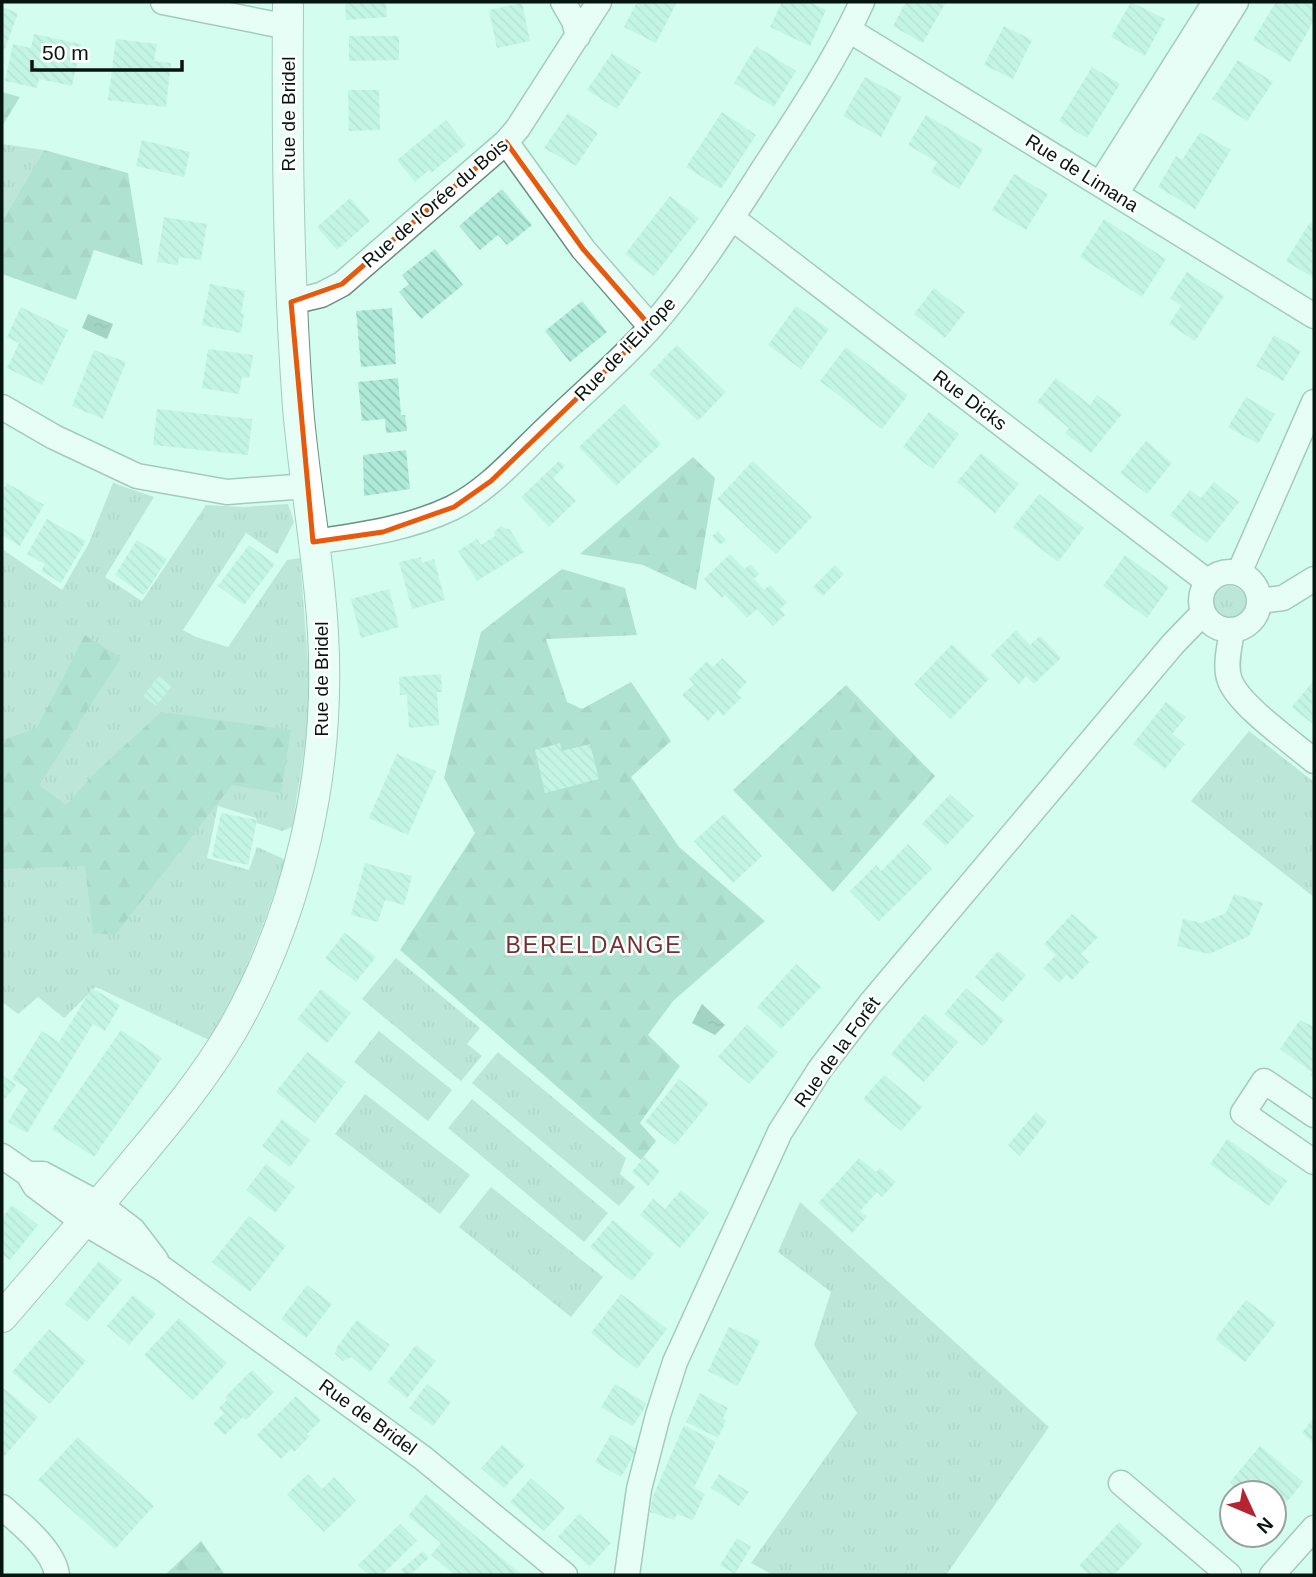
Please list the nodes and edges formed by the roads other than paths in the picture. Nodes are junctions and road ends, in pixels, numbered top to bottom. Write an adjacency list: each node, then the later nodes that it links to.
1 (163, 2): 7 (street)
2 (563, 2): 9 (street)
3 (599, 2): 9 (street, Rue de l'Orée du Bois)
4 (862, 2): 8 (street, Rue de l'Europe)
5 (1215, 2): 11 (street)
6 (1236, 2): 11 (street)
7 (288, 14): 13 (main road, Rue de Bridel)
8 (849, 30): 11 (street, Rue de Limana); 12 (street, Rue de l'Europe)
9 (578, 36): 10 (street, Rue de l'Orée du Bois)
10 (506, 142): 13 (street, Rue de l'Orée du Bois); 15 (street)
11 (1108, 189): 14 (street, Rue de Limana)
12 (732, 218): 15 (street, Rue de l'Europe); 22 (street, Rue Dicks)
13 (291, 302): 18 (main road, Rue de Bridel)
14 (1314, 316)
15 (651, 327): 19 (street, Rue de l'Europe)
16 (1314, 402): 20 (street)
17 (2, 407): 18 (street)
18 (307, 486): 19 (main road, Rue de Bridel)
19 (313, 541): 30 (main road, Rue de Bridel)
20 (1239, 573): 22 (street); 23 (street)
21 (1314, 579): 23 (street)
22 (1208, 582): 24 (street)
23 (1259, 601): 25 (street)
24 (1202, 614): 25 (street); 37 (street, Rue de la Forêt)
25 (1232, 631): 26 (street)
26 (1314, 761)
27 (1314, 1115): 29 (street)
28 (2, 1156): 30 (street)
29 (1314, 1162)
30 (91, 1213): 31 (main road); 36 (street, Rue de Bridel)
31 (2, 1317)
32 (1121, 1483): 38 (street)
33 (2, 1507): 35 (street)
34 (1314, 1528): 39 (street)
35 (57, 1575)
36 (565, 1575)
37 (627, 1575)
38 (1229, 1575)
39 (1272, 1575)

